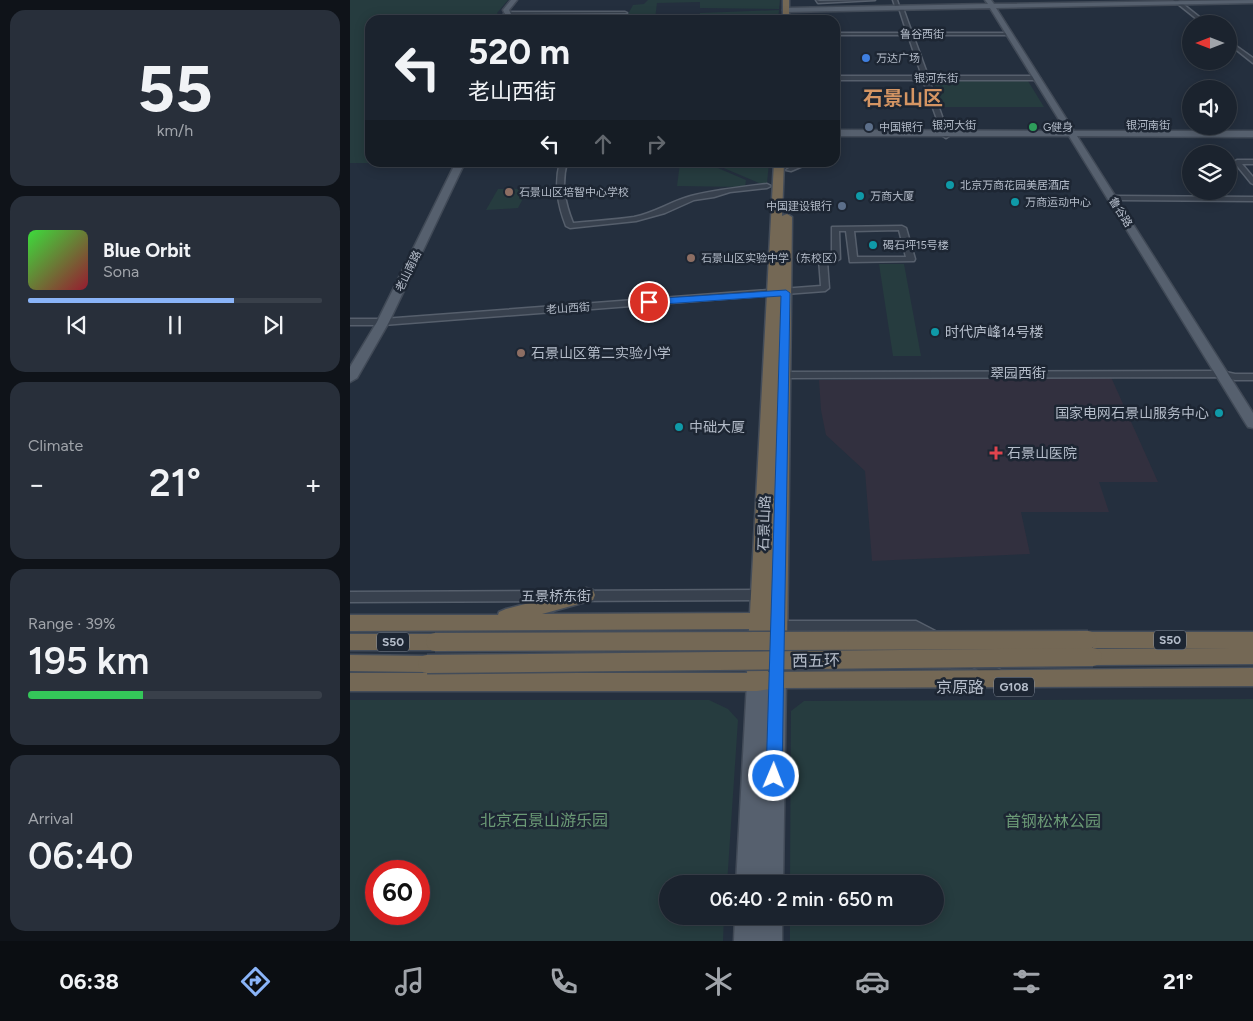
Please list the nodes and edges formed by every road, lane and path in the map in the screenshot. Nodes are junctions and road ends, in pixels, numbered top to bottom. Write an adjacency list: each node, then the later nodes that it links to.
1 (514, 0): 10 (main road)
2 (818, 0): 3 (street)
3 (873, 0)
4 (1157, 0): 7 (main road)
5 (1177, 1): 6 (main road); 7 (main road); 12 (street)
6 (1253, 1)
7 (992, 3): 8 (main road); 15 (main road, 鲁谷路); 23 (main road, 鲁谷路)
8 (900, 4): 9 (main road); 14 (street)
9 (789, 6)
10 (506, 13): 11 (street)
11 (625, 13)
12 (1195, 15)
13 (840, 34): 14 (street, 鲁谷西街)
14 (910, 34): 15 (street, 鲁谷西街); 19 (street)
15 (1009, 34): 20 (main road, 鲁谷路)
16 (1238, 49): 17 (street)
17 (1253, 61)
18 (840, 78): 19 (street, 银河东街)
19 (926, 78): 20 (street, 银河东街); 22 (street)
20 (1036, 78): 23 (main road, 鲁谷路)
21 (840, 134): 22 (main road, 银河大街)
22 (946, 135): 23 (main road, 银河大街)
23 (1076, 135): 24 (main road, 银河南街); 31 (main road, 鲁谷路); 38 (main road, 鲁谷路)
24 (1253, 135)
25 (1253, 162): 29 (street)
26 (459, 167): 36 (main road, 老山南路)
27 (562, 167): 30 (street)
28 (785, 167): 34 (highway, 石景山路)
29 (1253, 182)
30 (767, 186)
31 (1119, 198): 32 (street); 38 (main road, 鲁谷路)
32 (1253, 199)
33 (850, 229): 33 (street); 34 (street, 老山西街)
34 (779, 293): 36 (street, 老山西街); 37 (highway, 石景山路); 44 (highway, 石景山路)
35 (350, 322): 36 (street, 老山西街)
36 (383, 322): 40 (main road, 老山南路)
37 (783, 374): 38 (street, 翠园西街); 48 (highway, 石景山路)
38 (1228, 376): 39 (street, 翠园西街); 41 (main road, 鲁谷路); 42 (main road, 鲁谷路)
39 (1253, 377)
40 (350, 378)
41 (1253, 405)
42 (1253, 424)
43 (586, 595): 44 (street, 五景桥东街); 45 (street, 五景桥东街); 47 (highway)
44 (761, 595): 48 (highway, 石景山路)
45 (350, 597)
46 (350, 623): 47 (highway)
47 (482, 623): 48 (highway)
48 (769, 624): 54 (street); 56 (highway, 石景山路)
49 (1253, 640): 50 (highway, 西五环 / S50, bridge)
50 (350, 642)
51 (1253, 656): 52 (highway, 西五环 / S50, bridge)
52 (350, 664)
53 (1253, 677): 54 (highway, 京原路 / G108)
54 (1002, 678): 56 (highway, 京原路 / G108)
55 (350, 682): 56 (highway)
56 (770, 683): 57 (highway, 京原路 / G108); 58 (main road, 石景山路); 59 (main road, 石景山路)
57 (1253, 687)
58 (749, 875)
59 (771, 875)
60 (747, 925): 62 (main road)
61 (770, 925): 63 (main road)
62 (746, 941)
63 (770, 941)

